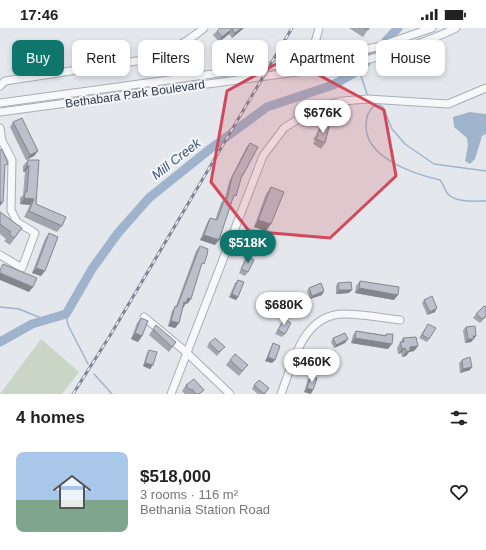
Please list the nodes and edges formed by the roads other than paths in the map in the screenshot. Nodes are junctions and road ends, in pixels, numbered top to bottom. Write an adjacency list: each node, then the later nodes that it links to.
1 (204, 28): 10 (street)
2 (319, 28): 5 (street)
3 (456, 28): 7 (street, Bethabara Park Boulevard)
4 (429, 29): 6 (street, Bethabara Park Boulevard)
5 (316, 40)
6 (368, 49)
7 (368, 60)
8 (276, 65): 12 (street, Bethabara Park Boulevard)
9 (276, 74): 13 (street, Bethabara Park Boulevard)
10 (0, 86)
11 (486, 88): 19 (street)
12 (0, 103)
13 (0, 112)
14 (0, 128): 15 (street)
15 (1, 141): 16 (street)
16 (0, 255)
17 (144, 317): 19 (street)
18 (400, 320): 22 (street)
19 (186, 352): 20 (street); 21 (street)
20 (171, 394)
21 (230, 394)
22 (281, 394)

